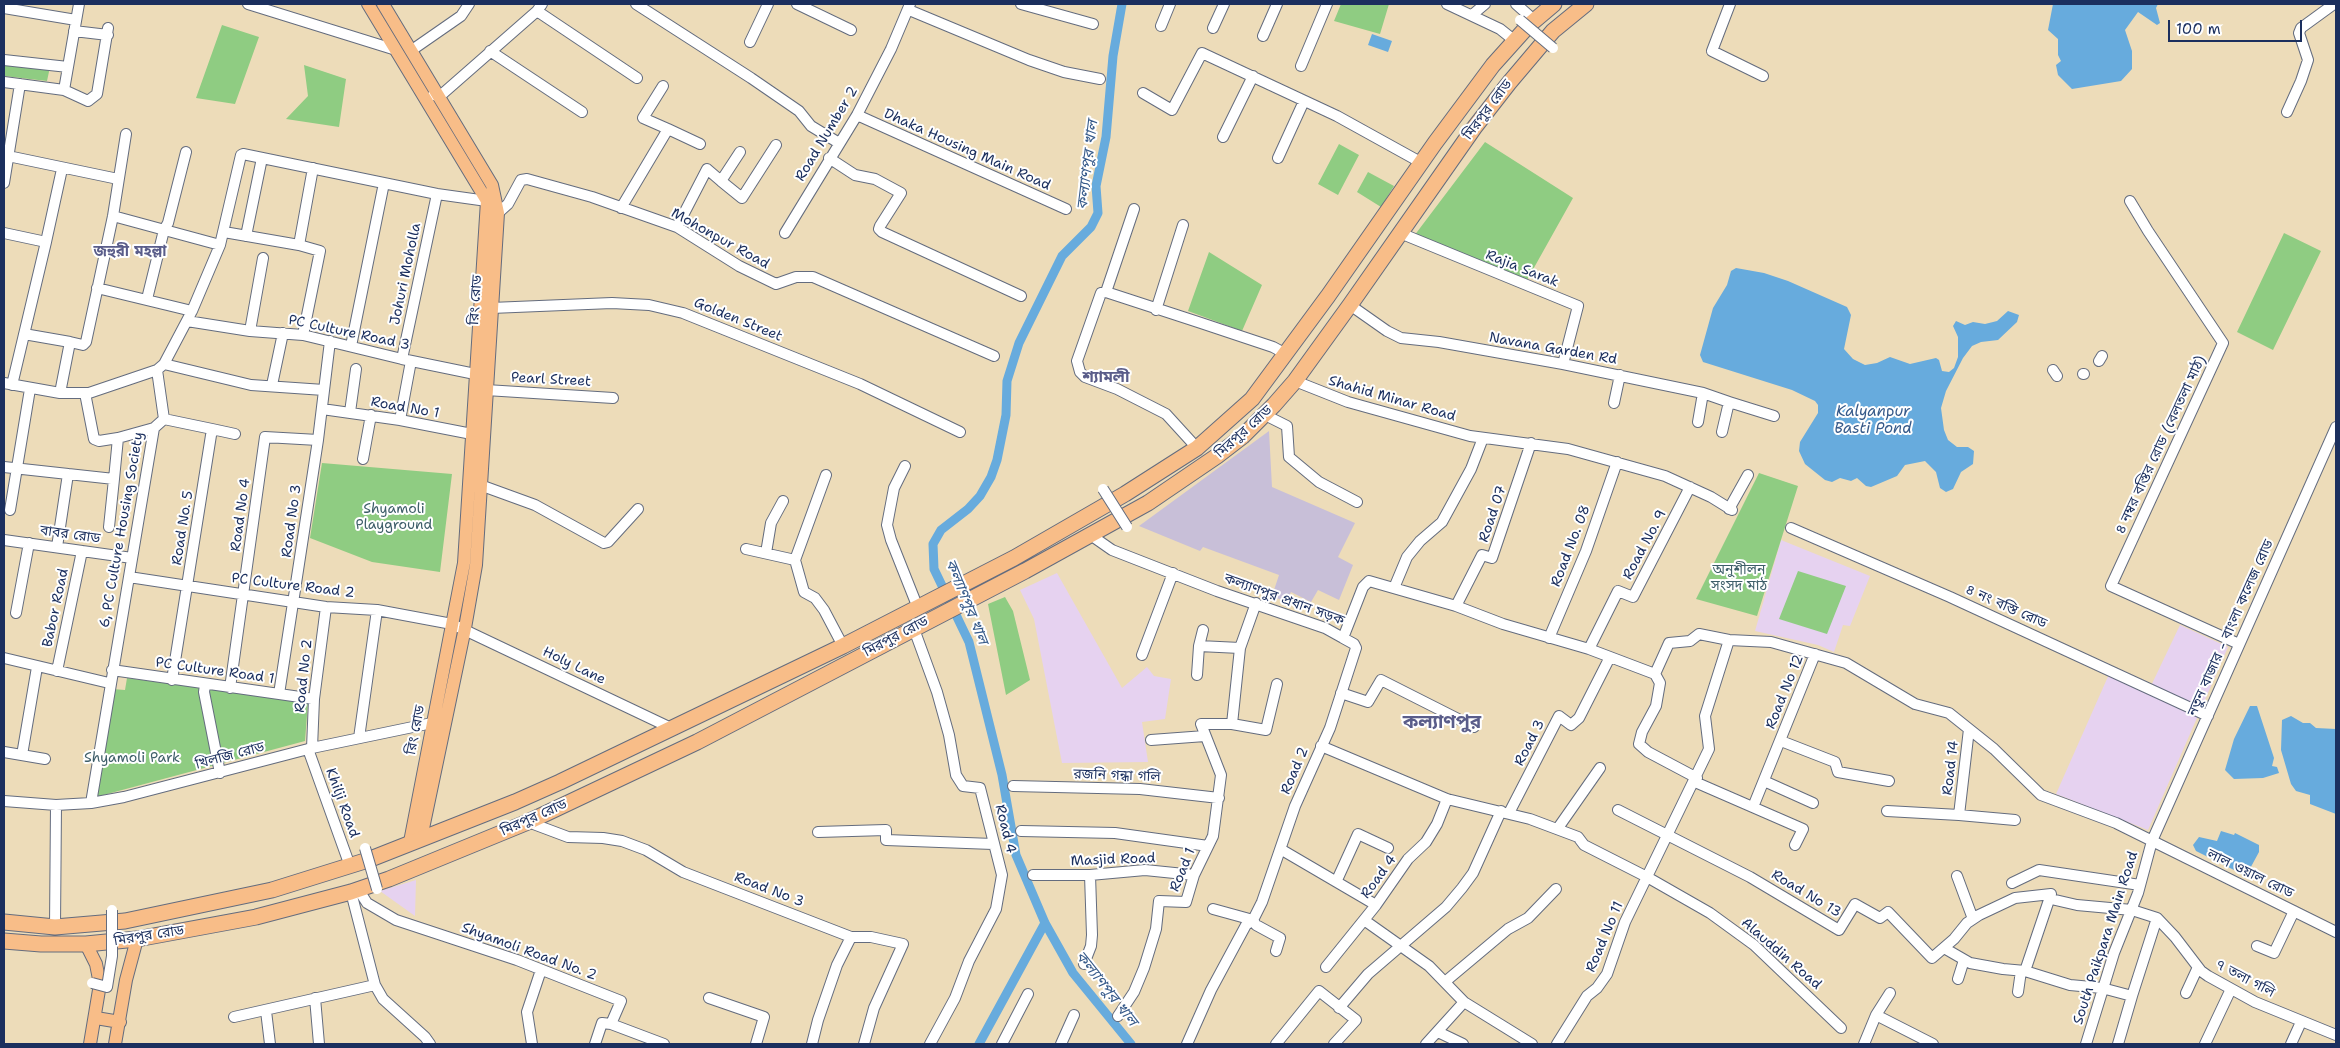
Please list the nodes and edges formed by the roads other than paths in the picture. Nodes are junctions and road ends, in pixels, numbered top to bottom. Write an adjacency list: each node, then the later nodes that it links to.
1 (79, 4): 25 (street)
2 (248, 4): 36 (street)
3 (368, 4): 36 (main road)
4 (469, 4): 37 (street)
5 (636, 4): 61 (street)
6 (768, 4): 34 (street)
7 (796, 4): 30 (street)
8 (1021, 4): 27 (street)
9 (1170, 4): 28 (street)
10 (1224, 4): 29 (street)
11 (1277, 4): 32 (street)
12 (1327, 4): 41 (street)
13 (1447, 4): 24 (street)
14 (1485, 4): 24 (street)
15 (1516, 4): 26 (street)
16 (1554, 4): 26 (highway, মিরপুর রোড)
17 (1586, 4): 39 (highway, মিরপুর রোড)
18 (1730, 4): 44 (street)
19 (2334, 4): 56 (street)
20 (388, 6): 37 (main road, রিং রোড)
21 (540, 7): 38 (street); 45 (street)
22 (910, 7): 46 (street); 57 (street, Road Number 2)
23 (4, 8): 25 (street)
24 (1472, 15): 33 (street)
25 (76, 20): 31 (street)
26 (1527, 20): 33 (highway, মিরপুর রোড); 35 (street, bridge)
27 (1093, 24)
28 (1161, 26)
29 (1213, 28)
30 (851, 30)
31 (74, 31): 42 (street); 50 (street)
32 (1263, 36)
33 (1515, 41): 39 (highway); 70 (highway, মিরপুর রোড)
34 (750, 42)
35 (1553, 48)
36 (396, 50): 51 (main road)
37 (412, 50): 53 (main road, রিং রোড)
38 (490, 51): 53 (street); 55 (street)
39 (1530, 56): 91 (highway, মিরপুর রোড)
40 (4, 60): 42 (street)
41 (1301, 66)
42 (68, 67): 50 (street)
43 (1252, 76): 52 (street); 54 (street); 60 (street)
44 (1763, 76)
45 (636, 78)
46 (1100, 79)
47 (4, 82): 48 (street)
48 (20, 84): 50 (street); 66 (street)
49 (663, 86): 58 (street)
50 (64, 90)
51 (422, 93): 53 (street); 78 (main road)
52 (1142, 93)
53 (440, 96): 83 (main road, রিং রোড)
54 (1304, 101): 69 (street); 70 (street)
55 (582, 112)
56 (2287, 112)
57 (857, 115): 61 (street, Road Number 2); 81 (street, Dhaka Housing Main Road)
58 (668, 129): 62 (street); 80 (street)
59 (126, 134): 73 (street)
60 (1223, 137)
61 (839, 143): 68 (street, Road Number 2)
62 (700, 144)
63 (776, 145): 74 (street)
64 (186, 152): 87 (street)
65 (740, 152): 74 (street)
66 (8, 156): 72 (street); 75 (street)
67 (262, 158): 71 (street); 88 (street); 92 (street)
68 (829, 158): 90 (street, Road Number 2); 99 (street)
69 (1278, 158)
70 (1422, 163): 113 (highway, মিরপুর রোড)
71 (314, 168): 76 (street); 95 (street)
72 (62, 169): 73 (street); 93 (street)
73 (118, 179): 84 (street)
74 (721, 181): 86 (street)
75 (4, 183)
76 (384, 183): 77 (street); 112 (street)
77 (437, 194): 78 (street); 115 (street, Johuri Moholla)
78 (487, 201): 119 (main road, রিং রোড)
79 (2130, 201): 200 (street, ৪ নম্বর বস্তির রোড (বেলতলা মাঠ))
80 (621, 208): 83 (street, Mohonpur Road); 86 (street, Mohonpur Road)
81 (1066, 209)
82 (1134, 209): 98 (street)
83 (498, 213): 102 (main road, রিং রোড)
84 (113, 216): 87 (street); 97 (street)
85 (1183, 225): 103 (street)
86 (677, 227): 114 (street, Mohonpur Road)
87 (164, 230): 94 (street); 100 (street)
88 (224, 232): 92 (street); 94 (street)
89 (4, 233): 93 (street)
90 (785, 233)
91 (1400, 233): 101 (highway, মিরপুর রোড); 116 (street, Rajia Sarak)
92 (246, 236): 95 (street)
93 (46, 242): 108 (street)
94 (220, 245): 104 (street)
95 (299, 245): 109 (street)
96 (263, 258): 106 (street)
97 (97, 288): 100 (street); 111 (street)
98 (1106, 292): 103 (street); 152 (street)
99 (1021, 296)
100 (147, 299): 104 (street)
101 (1350, 306): 116 (street, Navana Garden Rd); 121 (highway, মিরপুর রোড)
102 (491, 308): 126 (main road, রিং রোড); 144 (street, Golden Street)
103 (1156, 310): 113 (street)
104 (192, 311): 105 (street)
105 (187, 321): 106 (street, PC Culture Road 3); 117 (street)
106 (250, 331): 107 (street, PC Culture Road 3)
107 (283, 333): 109 (street, PC Culture Road 3); 123 (street)
108 (24, 334): 111 (street); 122 (street)
109 (303, 335): 110 (street, PC Culture Road 3)
110 (330, 341): 112 (street, PC Culture Road 3); 125 (street, Road No 3)
111 (70, 342): 127 (street)
112 (351, 346): 115 (street, PC Culture Road 3)
113 (1286, 354): 152 (highway, মিরপুর রোড)
114 (994, 356)
115 (407, 360): 119 (street, PC Culture Road 3); 139 (street)
116 (1563, 364): 120 (street, Navana Garden Rd)
117 (160, 367): 123 (street); 128 (street); 138 (street)
118 (356, 369): 134 (street)
119 (475, 374): 147 (main road, রিং রোড)
120 (1620, 375): 129 (street, Navana Garden Rd); 132 (street)
121 (1295, 381): 136 (highway, মিরপুর রোড); 149 (street, Shahid Minar Road)
122 (8, 384): 124 (street)
123 (272, 385): 125 (street)
124 (30, 389): 127 (street); 157 (street)
125 (324, 390): 133 (street, Road No 3)
126 (486, 390): 130 (street, Pearl Street); 147 (main road, রিং রোড)
127 (60, 393): 128 (street)
128 (85, 393): 148 (street)
129 (1703, 393): 131 (street, Navana Garden Rd); 140 (street)
130 (613, 398)
131 (1729, 402): 137 (street, Navana Garden Rd); 145 (street)
132 (1614, 403)
133 (322, 409): 134 (street, Road No 1); 150 (street, Road No 3)
134 (350, 412): 135 (street, Road No 1)
135 (371, 415): 139 (street, Road No 1); 153 (street)
136 (1265, 415): 166 (street); 172 (highway, মিরপুর রোড)
137 (1774, 416)
138 (164, 420): 142 (street, 6, PC Culture Housing Society); 143 (street)
139 (400, 420): 147 (street, Road No 1)
140 (1698, 422)
141 (2336, 426): 200 (street, নতুন বাজার - বাংলা কলেজ রোড)
142 (154, 428): 148 (street); 179 (street, 6, PC Culture Housing Society)
143 (212, 429): 146 (street); 183 (street, Road No. 5)
144 (960, 432)
145 (1722, 432)
146 (235, 434)
147 (477, 435): 162 (main road, রিং রোড); 193 (main road, রিং রোড)
148 (118, 438): 161 (street, বাবর রোড)
149 (1483, 438): 151 (street, Shahid Minar Road); 184 (street)
150 (318, 440): 185 (street, Road No 4); 186 (street, Road No 3)
151 (1531, 443): 154 (street, Shahid Minar Road); 189 (street, Road 07)
152 (1197, 448): 188 (highway, মিরপুর রোড)
153 (363, 459)
154 (1617, 462): 163 (street, Shahid Minar Road); 198 (street, Road No. 08)
155 (905, 466): 188 (street)
156 (4, 467): 157 (street)
157 (18, 469): 158 (street); 168 (street)
158 (68, 474): 161 (street); 175 (street, Babor Road)
159 (826, 475): 180 (street)
160 (1748, 475): 163 (street, Shahid Minar Road)
161 (114, 479): 169 (street, বাবর রোড)
162 (480, 485): 167 (street); 194 (main road, রিং রোড)
163 (1690, 487): 204 (street, Road No. 9)
164 (1103, 489): 170 (street, bridge)
165 (783, 500): 178 (street)
166 (1357, 502)
167 (638, 509)
168 (10, 510)
169 (109, 527)
170 (1127, 527)
171 (1791, 528): 223 (street, ৪ নং বস্তি রোড)
172 (1092, 536): 181 (street, কল্যাণপুর প্রধান সড়ক); 195 (highway, মিরপুর রোড)
173 (4, 540): 174 (street, বাবর রোড)
174 (29, 543): 175 (street, বাবর রোড); 192 (street)
175 (56, 547): 177 (street, বাবর রোড)
176 (746, 549): 178 (street)
177 (82, 551): 179 (street, বাবর রোড); 211 (street, Babor Road)
178 (766, 553): 180 (street)
179 (132, 558): 182 (street, 6, PC Culture Housing Society)
180 (795, 560): 201 (street)
181 (1173, 573): 187 (street, কল্যাণপুর প্রধান সড়ক); 206 (street)
182 (129, 576): 183 (street, PC Culture Road 2); 210 (street, 6, PC Culture Housing Society)
183 (188, 586): 185 (street, PC Culture Road 2); 214 (street, Road No. 5)
184 (1394, 588): 189 (street, কল্যাণপুর প্রধান সড়ক); 197 (street, কল্যাণপুর প্রধান সড়ক)
185 (243, 594): 186 (street, PC Culture Road 2); 218 (street, Road No 4)
186 (294, 602): 190 (street, PC Culture Road 2); 220 (street, Road No 3)
187 (1256, 603): 197 (street, কল্যাণপুর প্রধান সড়ক); 203 (street)
188 (922, 605): 201 (highway, মিরপুর রোড)
189 (1456, 606): 198 (street, কল্যাণপুর প্রধান সড়ক)
190 (326, 607): 191 (street, PC Culture Road 2); 221 (street, Road No 2)
191 (378, 610): 193 (street, PC Culture Road 2); 232 (street)
192 (16, 613)
193 (452, 624): 194 (street); 225 (main road, রিং রোড)
194 (465, 628): 228 (street, Holy Lane); 264 (main road, রিং রোড)
195 (914, 629): 229 (highway, মিরপুর রোড); 266 (street, Road 4)
196 (1204, 630): 202 (street)
197 (1343, 638): 219 (street, Road 2)
198 (1550, 638): 204 (street, কল্যাণপুর প্রধান সড়ক)
199 (1729, 640): 205 (street); 212 (street); 243 (street, Road No 11)
200 (2239, 644): 223 (street, নতুন বাজার - বাংলা কলেজ রোড)
201 (843, 646): 222 (highway, মিরপুর রোড)
202 (1199, 646): 203 (street); 213 (street)
203 (1240, 648): 226 (street)
204 (1589, 648): 207 (street, কল্যাণপুর প্রধান সড়ক)
205 (1815, 654): 230 (street); 234 (street, Road No 12)
206 (1142, 655)
207 (1610, 657): 212 (street, কল্যাণপুর প্রধান সড়ক); 256 (street, Road 3)
208 (4, 658): 209 (street)
209 (37, 667): 211 (street); 239 (street)
210 (112, 670): 214 (street, PC Culture Road 1); 215 (street)
211 (57, 671): 215 (street)
212 (1655, 674): 243 (street)
213 (1197, 675)
214 (172, 680): 217 (street, PC Culture Road 1)
215 (110, 684): 250 (street)
216 (1277, 684): 226 (street)
217 (205, 685): 218 (street, PC Culture Road 1); 242 (street)
218 (230, 688): 220 (street, PC Culture Road 1)
219 (1342, 693): 227 (street); 236 (street, Road 2)
220 (280, 694): 221 (street, PC Culture Road 1)
221 (314, 699): 237 (street, Road No 2)
222 (711, 709): 224 (highway, মিরপুর রোড); 229 (highway)
223 (2208, 716): 265 (street, নতুন বাজার - বাংলা কলেজ রোড)
224 (686, 722): 228 (highway, মিরপুর রোড); 235 (highway)
225 (432, 723): 232 (street, খিলজি রোড); 264 (main road, রিং রোড)
226 (1232, 724): 231 (street)
227 (1474, 727)
228 (671, 728): 264 (highway, মিরপুর রোড)
229 (722, 728): 235 (highway, মিরপুর রোড)
230 (1969, 729): 257 (street, Road 14); 265 (street)
231 (1205, 735): 233 (street); 247 (street, Road 1)
232 (359, 738): 237 (street, খিলজি রোড)
233 (1151, 740)
234 (1781, 741): 244 (street, Road No 12); 245 (street, Road No 12)
235 (697, 742): 259 (highway, মিরপুর রোড)
236 (1321, 746): 248 (street); 270 (street, Road 2)
237 (310, 748): 242 (street, খিলজি রোড); 272 (street, Khilji Road)
238 (4, 752): 239 (street)
239 (22, 755): 240 (street)
240 (45, 759)
241 (1600, 768): 260 (street)
242 (220, 773): 250 (street, খিলজি রোড)
243 (1696, 780): 253 (street); 263 (street, Road No 11)
244 (1764, 781): 251 (street); 253 (street, Road No 12)
245 (1889, 782)
246 (1012, 786): 247 (street, রজনি গন্ধা গলি)
247 (1219, 798): 268 (street, Road 1)
248 (1447, 799): 256 (street); 285 (street, Road 4)
249 (4, 801): 252 (street, খিলজি রোড)
250 (91, 803): 252 (street, খিলজি রোড)
251 (1813, 803)
252 (56, 805): 295 (street)
253 (1753, 807): 267 (street)
254 (1618, 810): 263 (street)
255 (1888, 811): 257 (street)
256 (1505, 812): 260 (street); 301 (street, Road 3)
257 (1959, 815): 258 (street, Road 14)
258 (2015, 820)
259 (528, 822): 283 (highway, মিরপুর রোড); 297 (street, Road No 3)
260 (1558, 828): 277 (street)
261 (1021, 831): 268 (street)
262 (818, 832): 266 (street)
263 (1668, 834): 277 (street, Road No 11); 305 (street, Road No 13)
264 (416, 840): 271 (highway, মিরপুর রোড)
265 (2152, 841): 280 (street, South Paikpara Main Road); 289 (street, লাল ওয়াল রোড)
266 (993, 844): 351 (street, Road 4)
267 (1795, 844)
268 (1208, 846): 275 (street, Road 1)
269 (1388, 848): 278 (street)
270 (1282, 850): 278 (street); 292 (street, Road 2)
271 (367, 854): 272 (highway, মিরপুর রোড); 282 (street, bridge)
272 (350, 866): 295 (highway, মিরপুর রোড)
273 (1033, 875): 274 (street, Masjid Road)
274 (1090, 875): 275 (street, Masjid Road); 307 (street)
275 (1194, 875): 330 (street, Road 1)
276 (1957, 876): 291 (street)
277 (1647, 877): 336 (street, Alauddin Road); 360 (street, Road No 11)
278 (1337, 880): 285 (street)
279 (2012, 883): 280 (street)
280 (2140, 885): 288 (street, South Paikpara Main Road)
281 (1556, 889): 313 (street)
282 (377, 890)
283 (355, 891): 298 (highway, মিরপুর রোড); 310 (street, Shyamoli Road No. 2); 315 (street)
284 (2051, 897): 288 (street, ৭ তলা গলি); 291 (street, ৭ তলা গলি); 311 (street)
285 (1376, 905): 293 (street, Road 4)
286 (1213, 909): 292 (street)
287 (112, 910): 314 (street, bridge)
288 (2132, 910): 290 (street, ৭ তলা গলি); 316 (street, South Paikpara Main Road)
289 (2294, 911): 296 (street, লাল ওয়াল রোড); 302 (street)
290 (2157, 918): 308 (street, ৭ তলা গলি); 322 (street)
291 (1972, 919): 303 (street, ৭ তলা গলি)
292 (1253, 920): 304 (street); 354 (street, Road 2)
293 (1364, 920): 301 (street); 309 (street, Road 4)
294 (4, 922): 295 (highway, মিরপুর রোড)
295 (55, 928)
296 (2336, 932)
297 (851, 937): 349 (street); 350 (street, Road No 3)
298 (137, 940): 300 (highway, মিরপুর রোড); 333 (main road)
299 (4, 941): 300 (highway, মিরপুর রোড)
300 (86, 944): 332 (main road)
301 (1402, 946): 313 (street); 326 (street, Road 3)
302 (2257, 946)
303 (1944, 948): 305 (street, ৭ তলা গলি); 306 (street)
304 (1276, 951)
305 (1932, 958)
306 (1964, 960): 311 (street); 312 (street)
307 (1084, 964)
308 (2198, 967): 317 (street, ৭ তলা গলি); 320 (street)
309 (1326, 968)
310 (541, 970): 335 (street, Shyamoli Road No. 2); 345 (street)
311 (2023, 971): 316 (street); 318 (street)
312 (1958, 978)
313 (1446, 981): 325 (street)
314 (92, 983)
315 (375, 985): 323 (street); 344 (street)
316 (2102, 988): 322 (street); 362 (street, South Paikpara Main Road)
317 (2232, 989): 334 (street, ৭ তলা গলি); 364 (street)
318 (2018, 992)
319 (1890, 993): 329 (street)
320 (2186, 993)
321 (1028, 994): 352 (street)
322 (2132, 996): 363 (street)
323 (315, 998): 327 (street); 343 (street)
324 (709, 998): 348 (street)
325 (1464, 1002): 337 (street); 359 (street)
326 (1339, 1008): 355 (street); 356 (street)
327 (266, 1011): 331 (street); 342 (street)
328 (1074, 1015): 353 (street)
329 (1876, 1015): 339 (street); 361 (street)
330 (1118, 1016)
331 (234, 1017)
332 (96, 1018): 333 (main road); 340 (main road)
333 (120, 1022): 341 (main road)
334 (2302, 1022): 338 (street, ৭ তলা গলি); 365 (street)
335 (611, 1024): 346 (street); 347 (street)
336 (1841, 1028)
337 (1438, 1032): 357 (street); 358 (street)
338 (2336, 1035)
339 (1927, 1043)
340 (90, 1044)
341 (115, 1044)
342 (270, 1044)
343 (319, 1044)
344 (430, 1044)
345 (532, 1044)
346 (595, 1044)
347 (664, 1044)
348 (756, 1044)
349 (812, 1044)
350 (864, 1044)
351 (930, 1044)
352 (1002, 1044)
353 (1062, 1044)
354 (1187, 1044)
355 (1276, 1044)
356 (1334, 1044)
357 (1426, 1044)
358 (1462, 1044)
359 (1532, 1044)
360 (1557, 1044)
361 (1864, 1044)
362 (2086, 1044)
363 (2118, 1044)
364 (2205, 1044)
365 (2291, 1044)

